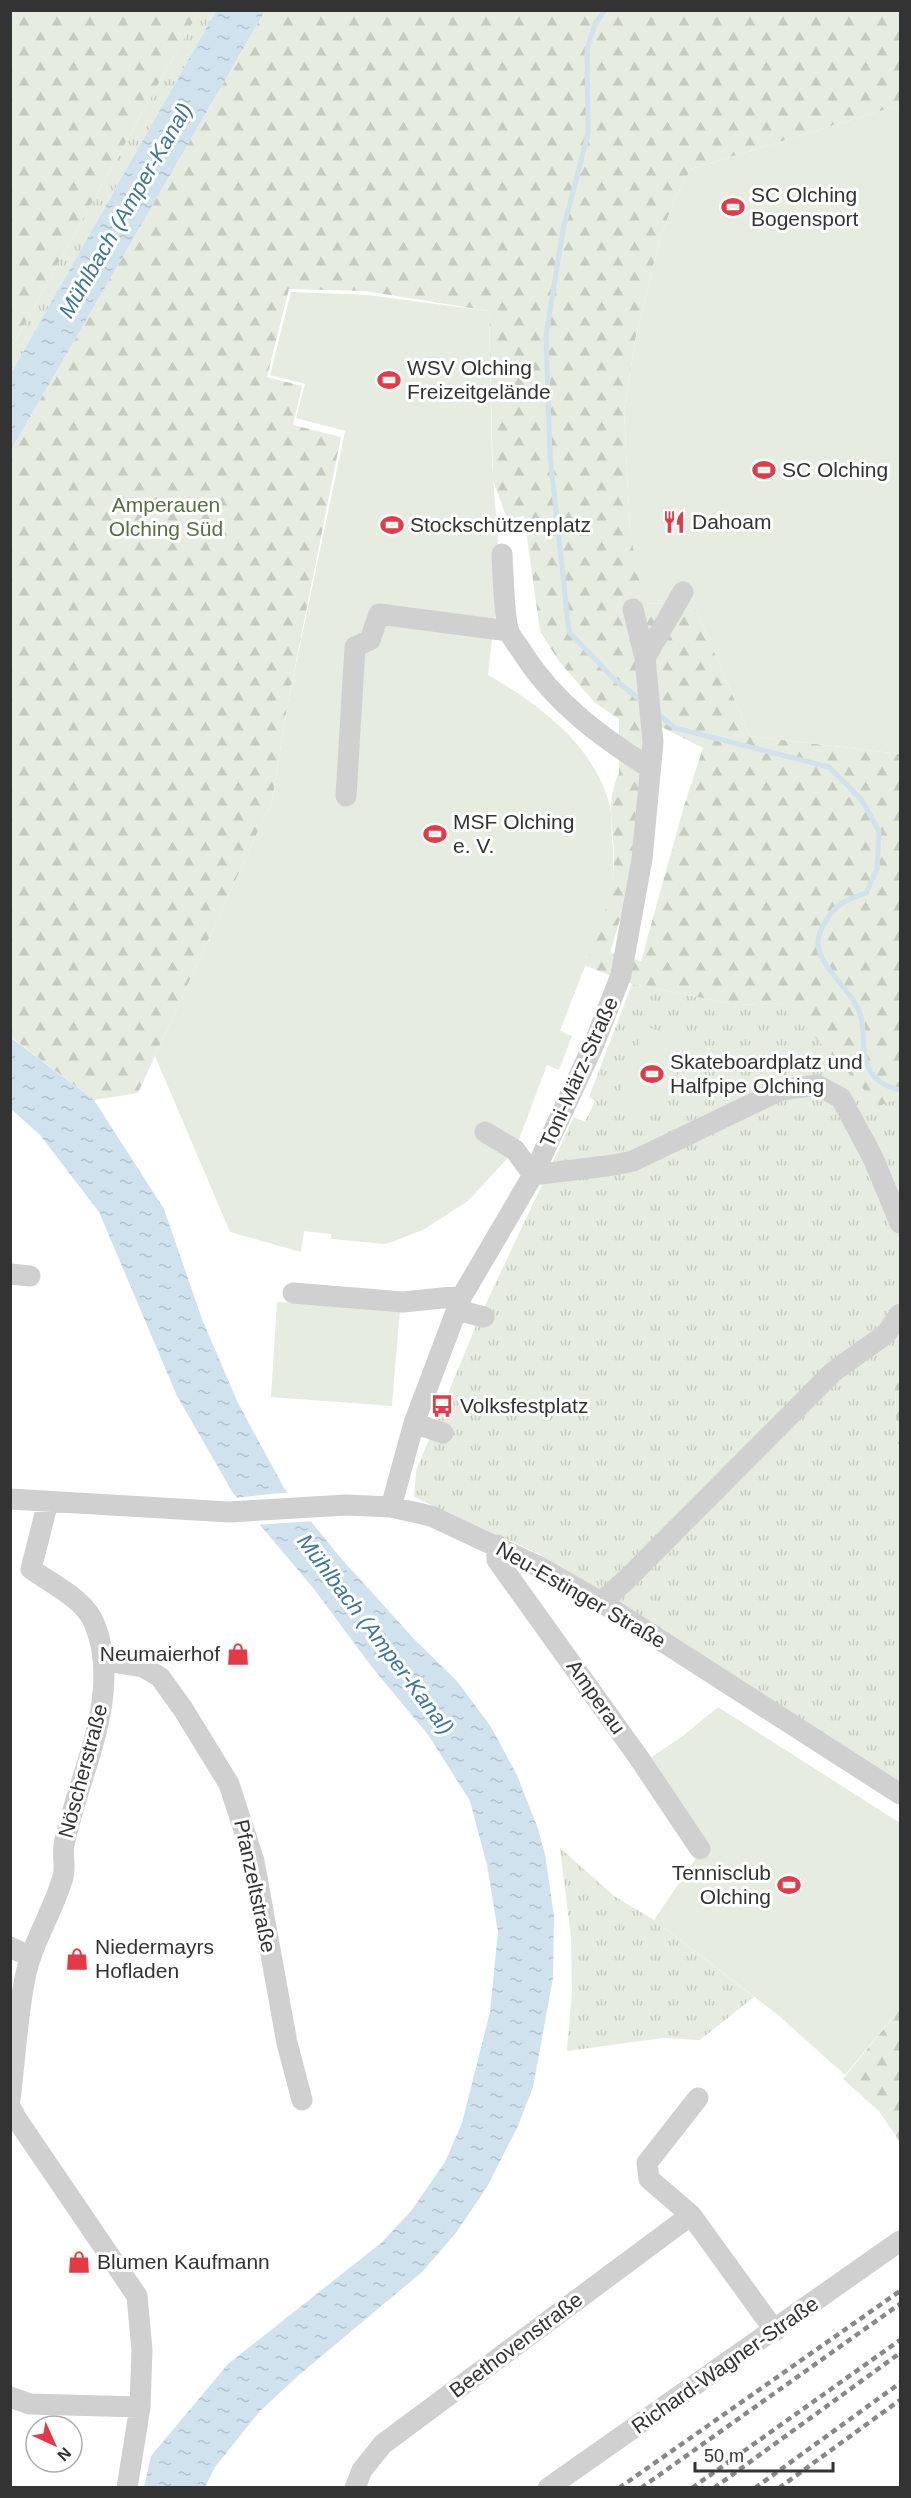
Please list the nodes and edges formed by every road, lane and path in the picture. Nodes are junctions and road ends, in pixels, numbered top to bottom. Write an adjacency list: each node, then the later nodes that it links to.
1 (502, 554): 4 (street)
2 (683, 592): 5 (street)
3 (633, 609): 5 (street, Toni-März-Straße)
4 (509, 631): 6 (street); 7 (street)
5 (645, 658): 6 (street, Toni-März-Straße)
6 (650, 768): 9 (street, Toni-März-Straße)
7 (346, 796)
8 (485, 1132): 9 (street)
9 (533, 1175): 10 (street); 12 (street, Toni-März-Straße)
10 (900, 1223)
11 (293, 1293): 12 (street)
12 (460, 1303): 14 (street); 15 (street, Toni-März-Straße)
13 (900, 1314): 21 (street)
14 (484, 1317)
15 (414, 1423): 16 (street); 19 (street, Toni-März-Straße)
16 (443, 1433)
17 (10, 1499): 18 (street, Neu-Estinger Straße)
18 (48, 1502): 19 (street, Neu-Estinger Straße); 22 (street, Nöscherstraße)
19 (390, 1507): 20 (street, Neu-Estinger Straße)
20 (497, 1545): 21 (street, Neu-Estinger Straße); 24 (street, Amperau)
21 (601, 1602): 23 (street, Neu-Estinger Straße)
22 (105, 1661): 26 (street, Nöscherstraße); 29 (street, Pfanzeltstraße)
23 (900, 1794)
24 (700, 1850)
25 (10, 1947): 26 (street)
26 (30, 1957): 28 (street, Nöscherstraße)
27 (698, 2098): 31 (street)
28 (10, 2100)
29 (302, 2100)
30 (10, 2106): 35 (street)
31 (691, 2215): 33 (street); 37 (street, Beethovenstraße)
32 (900, 2241): 33 (street, Richard-Wagner-Straße)
33 (775, 2331): 38 (street, Richard-Wagner-Straße)
34 (10, 2397): 35 (street)
35 (140, 2407): 36 (street)
36 (127, 2487)
37 (355, 2487)
38 (548, 2487)

